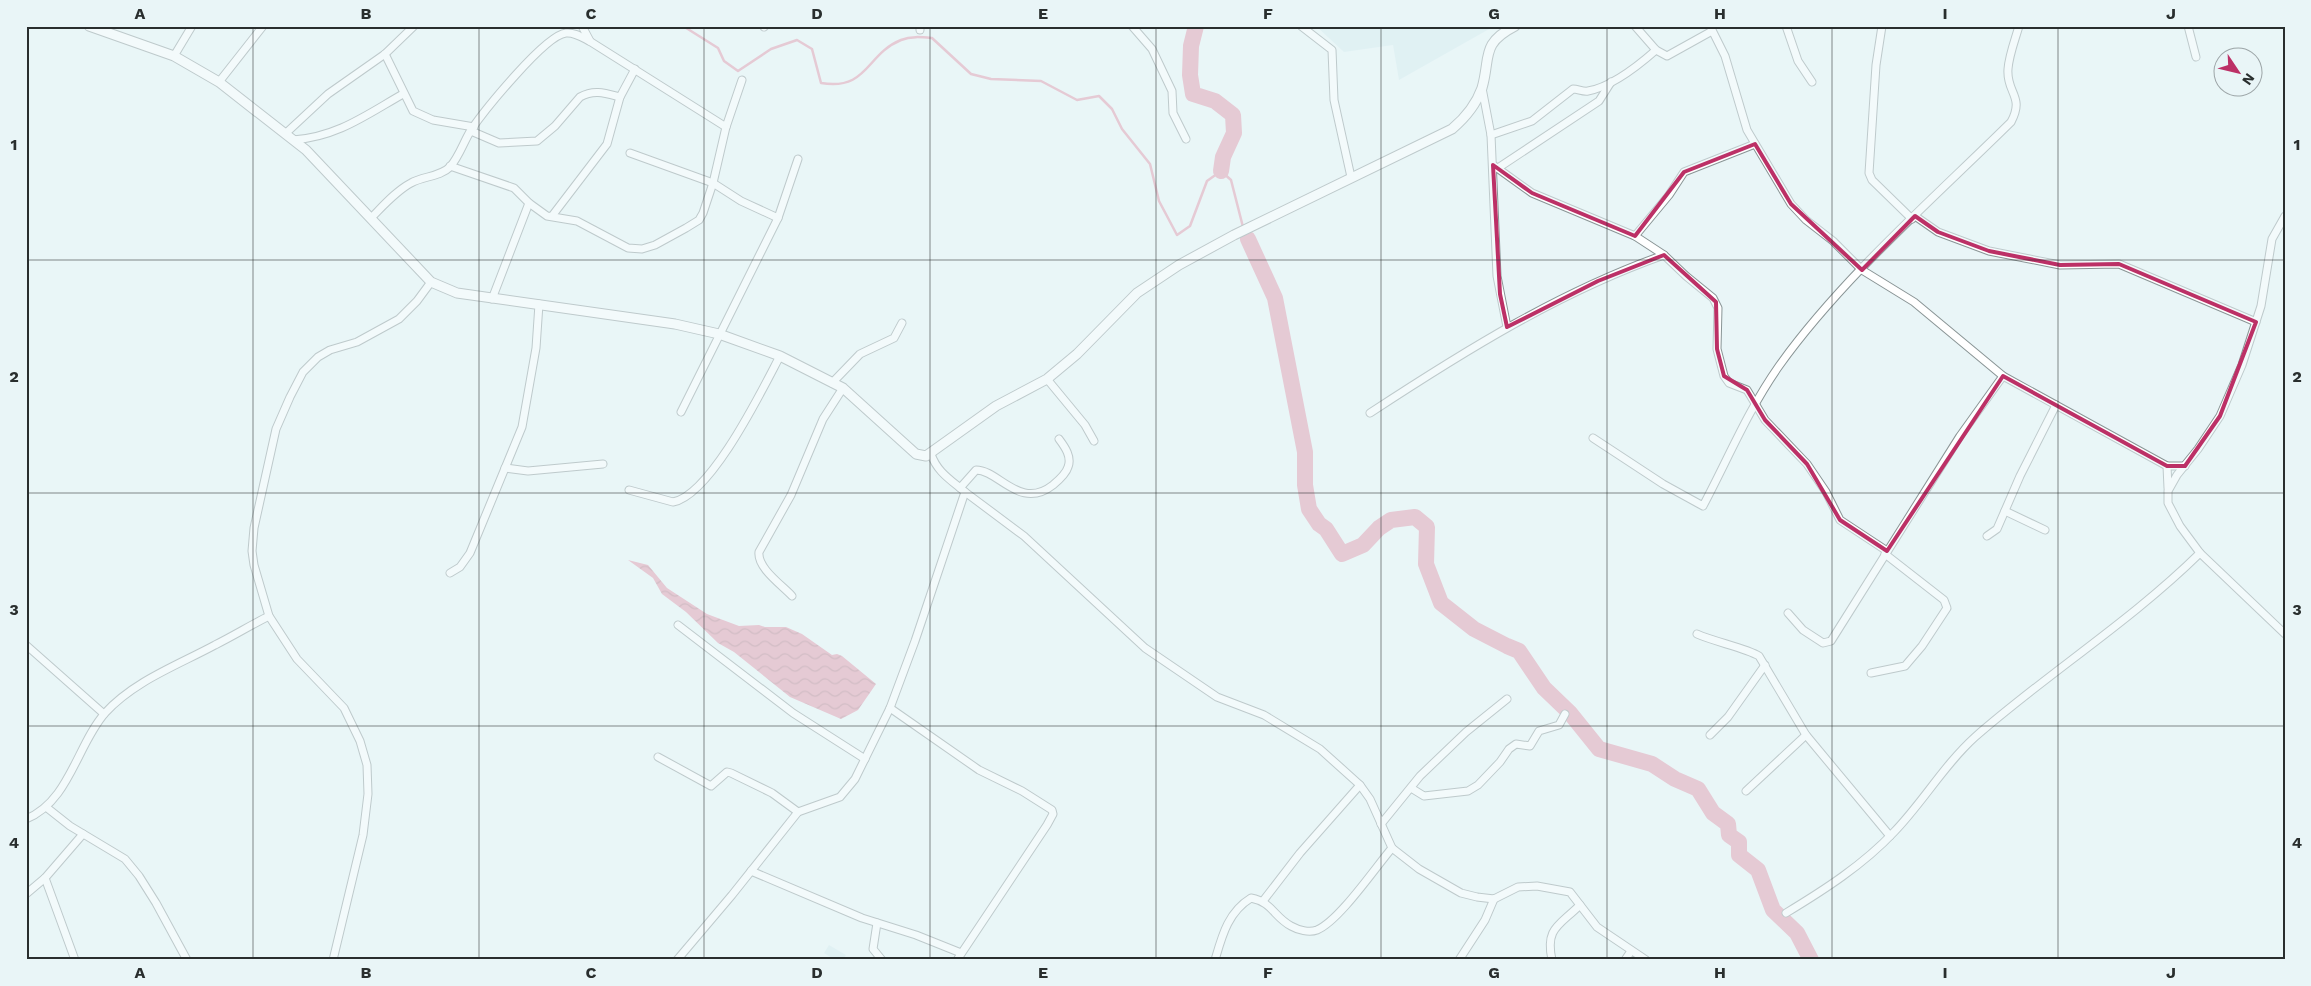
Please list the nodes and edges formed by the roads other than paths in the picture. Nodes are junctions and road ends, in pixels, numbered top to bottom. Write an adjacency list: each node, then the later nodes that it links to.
1 (192, 26): 18 (street)
2 (263, 26): 22 (street)
3 (414, 26): 17 (street)
4 (582, 26): 15 (street)
5 (1132, 26): 32 (street)
6 (1301, 26): 39 (street)
7 (1515, 26): 25 (street)
8 (1635, 26): 16 (street)
9 (1786, 26): 24 (street)
10 (1882, 26): 44 (street)
11 (2019, 26): 44 (street)
12 (2188, 26): 19 (street)
13 (92, 27): 18 (street)
14 (1711, 29): 16 (street); 34 (street)
15 (591, 42): 20 (street); 29 (street)
16 (1656, 50): 23 (street)
17 (385, 54): 26 (street); 30 (street)
18 (174, 56): 22 (street)
19 (2196, 57)
20 (635, 69): 27 (street); 28 (street)
21 (742, 80): 28 (street)
22 (219, 82): 30 (street)
23 (1611, 82): 31 (street); 38 (street)
24 (1812, 82)
25 (1482, 88): 31 (street); 39 (street)
26 (403, 94): 29 (street); 33 (street)
27 (620, 97): 29 (street); 42 (street)
28 (726, 127): 40 (street)
29 (472, 129): 37 (street)
30 (285, 134): 33 (street)
31 (1491, 135): 38 (street)
32 (1186, 139)
33 (293, 140): 45 (street)
34 (1755, 144): 47 (street); 49 (street)
35 (630, 154): 40 (street)
36 (798, 159): 46 (street)
37 (450, 166): 41 (street); 45 (street)
38 (1496, 167): 47 (street); 55 (street)
39 (1351, 177): 59 (street)
40 (713, 183): 42 (street); 46 (street)
41 (529, 204): 42 (street); 51 (street)
42 (552, 216)
43 (2285, 216): 53 (street)
44 (1913, 217): 49 (street); 53 (street)
45 (371, 218): 50 (street)
46 (778, 218): 56 (street)
47 (1635, 236): 48 (street)
48 (1664, 255): 55 (street); 62 (street)
49 (1862, 270): 58 (street); 62 (street)
50 (431, 282): 51 (street); 85 (street)
51 (492, 299): 52 (street)
52 (538, 304): 56 (street); 73 (street)
53 (2256, 322): 72 (street)
54 (902, 324): 60 (street)
55 (1507, 327): 65 (street)
56 (719, 334): 57 (street); 64 (street)
57 (780, 356): 60 (street); 74 (street)
58 (2003, 376): 63 (street); 81 (street)
59 (1046, 380): 68 (street); 69 (street)
60 (832, 383): 61 (street)
61 (843, 388): 69 (street); 83 (street)
62 (1755, 402): 66 (street); 81 (street)
63 (2056, 405): 71 (street); 77 (street)
64 (680, 412)
65 (1370, 413)
66 (1593, 438)
67 (1059, 439): 75 (street)
68 (1094, 441)
69 (931, 454): 75 (street)
70 (604, 464): 73 (street)
71 (2166, 466): 72 (street); 76 (street)
72 (2185, 466): 76 (street)
73 (505, 468): 82 (street)
74 (629, 490)
75 (963, 490): 93 (street); 100 (street)
76 (2168, 491): 80 (street)
77 (2005, 510): 78 (street); 79 (street)
78 (2045, 530)
79 (1987, 536)
80 (2200, 552): 88 (street); 108 (street)
81 (1886, 553): 84 (street); 91 (street)
82 (450, 573)
83 (792, 596)
84 (1788, 612)
85 (269, 616): 94 (street); 122 (street)
86 (678, 625): 99 (street)
87 (1697, 634): 90 (street)
88 (2285, 634)
89 (26, 645): 94 (street)
90 (1765, 665): 96 (street); 97 (street)
91 (1871, 673)
92 (1507, 699): 101 (street)
93 (890, 708): 99 (street); 119 (street)
94 (104, 714): 103 (street)
95 (1565, 714): 101 (street)
96 (1710, 735)
97 (1806, 735): 102 (street); 108 (street)
98 (658, 757): 104 (street)
99 (865, 759): 104 (street)
100 (1360, 785): 106 (street); 114 (street)
101 (1411, 788): 106 (street)
102 (1746, 791)
103 (46, 807): 105 (street); 107 (street)
104 (798, 812): 110 (street)
105 (26, 820)
106 (1381, 824): 109 (street)
107 (83, 834): 111 (street); 121 (street)
108 (1890, 836): 116 (street)
109 (1392, 848): 113 (street); 114 (street)
110 (751, 871): 117 (street); 123 (street)
111 (45, 878): 112 (street); 120 (street)
112 (26, 894)
113 (1494, 899): 115 (street); 127 (street)
114 (1263, 901): 126 (street)
115 (1580, 905): 118 (street); 128 (street)
116 (1786, 914)
117 (877, 922): 119 (street); 124 (street)
118 (1631, 952): 129 (street); 130 (street)
119 (961, 953): 125 (street)
120 (76, 960)
121 (187, 960)
122 (333, 960)
123 (677, 960)
124 (882, 960)
125 (957, 960)
126 (1215, 960)
127 (1459, 960)
128 (1552, 960)
129 (1625, 960)
130 (1646, 960)

